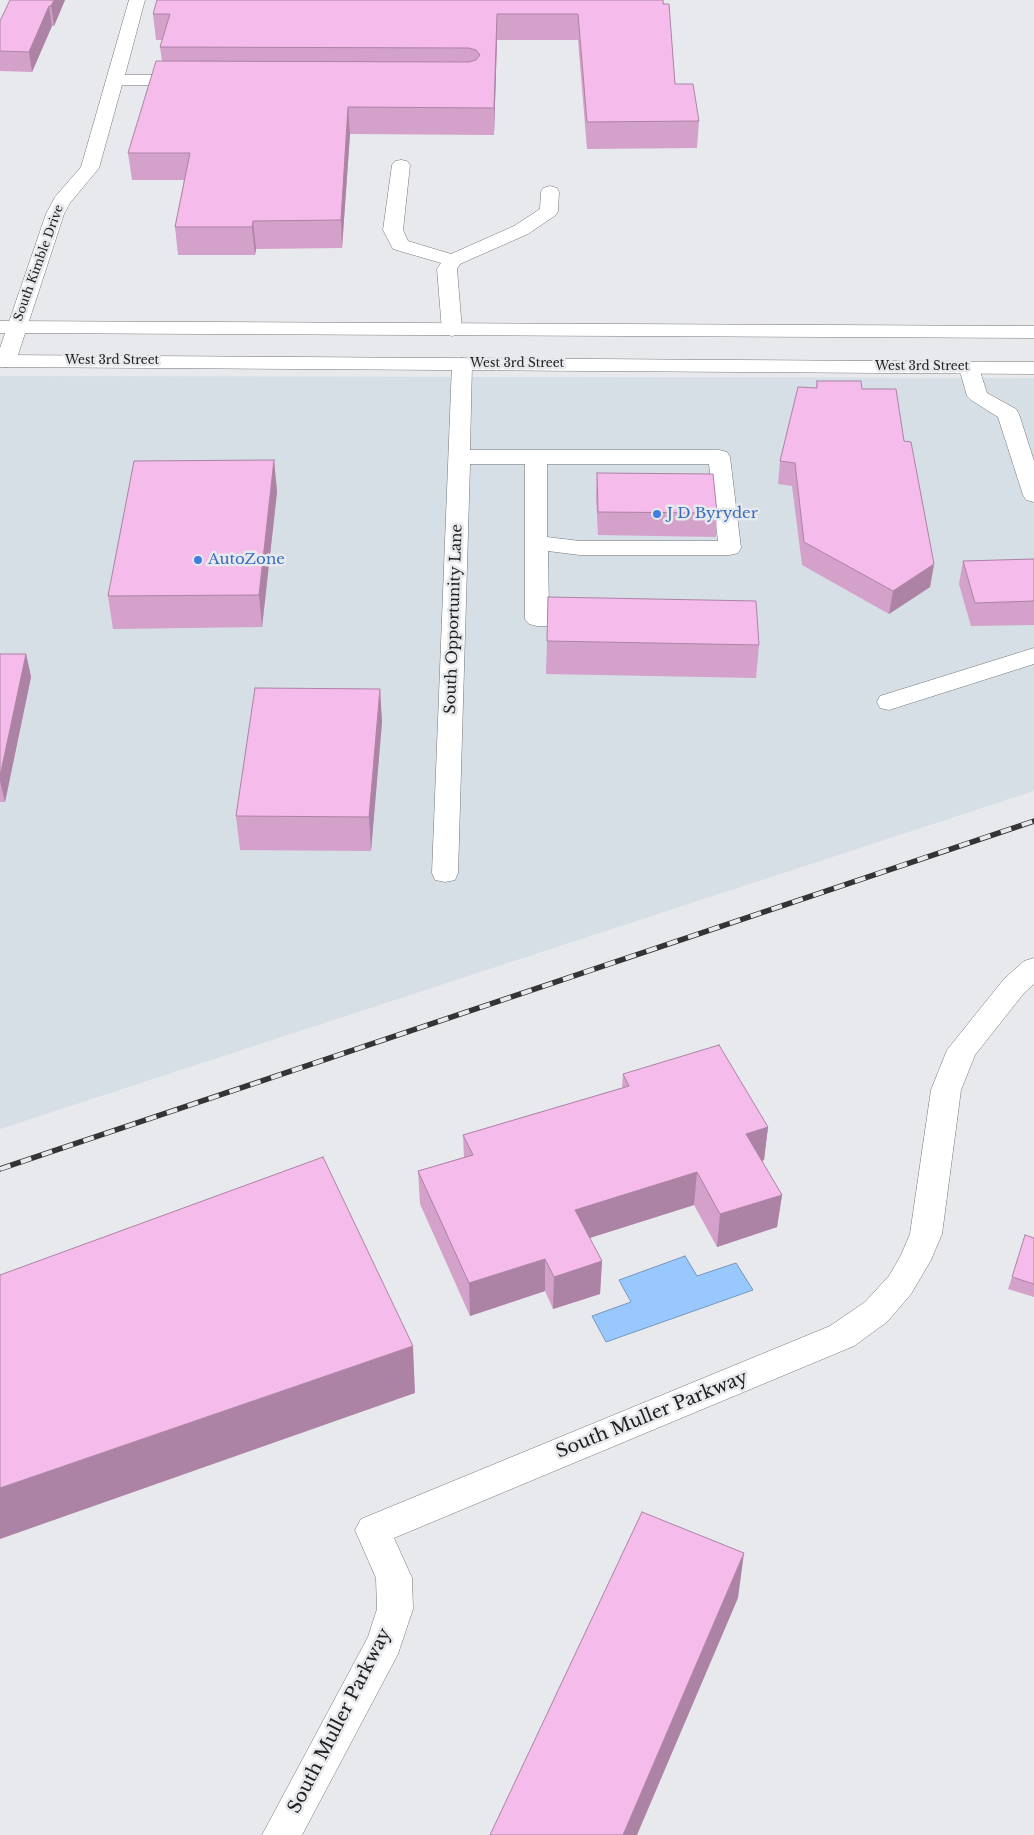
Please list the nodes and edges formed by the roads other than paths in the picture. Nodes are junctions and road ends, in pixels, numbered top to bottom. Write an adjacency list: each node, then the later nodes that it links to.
1 (137, 0): 2 (street, South Kimble Drive)
2 (114, 80): 3 (street); 7 (street, South Kimble Drive)
3 (203, 80)
4 (401, 165): 6 (street)
5 (550, 192): 6 (street)
6 (452, 260): 8 (street)
7 (8, 327): 8 (street); 11 (street, South Kimble Drive)
8 (452, 330): 9 (street)
9 (959, 332): 10 (street); 13 (street)
10 (1034, 332)
11 (3, 361): 12 (street, West 3rd Street)
12 (462, 364): 13 (street, West 3rd Street); 15 (street, South Opportunity Lane)
13 (969, 368): 14 (street, West 3rd Street); 17 (street)
14 (1034, 368)
15 (459, 457): 16 (street); 22 (street, South Opportunity Lane)
16 (536, 457): 18 (street); 18 (street)
17 (1034, 495)
18 (536, 543): 19 (street)
19 (606, 620)
20 (1034, 656): 21 (street)
21 (889, 702)
22 (445, 873)
23 (1034, 968): 24 (street, South Muller Parkway)
24 (281, 1835)

